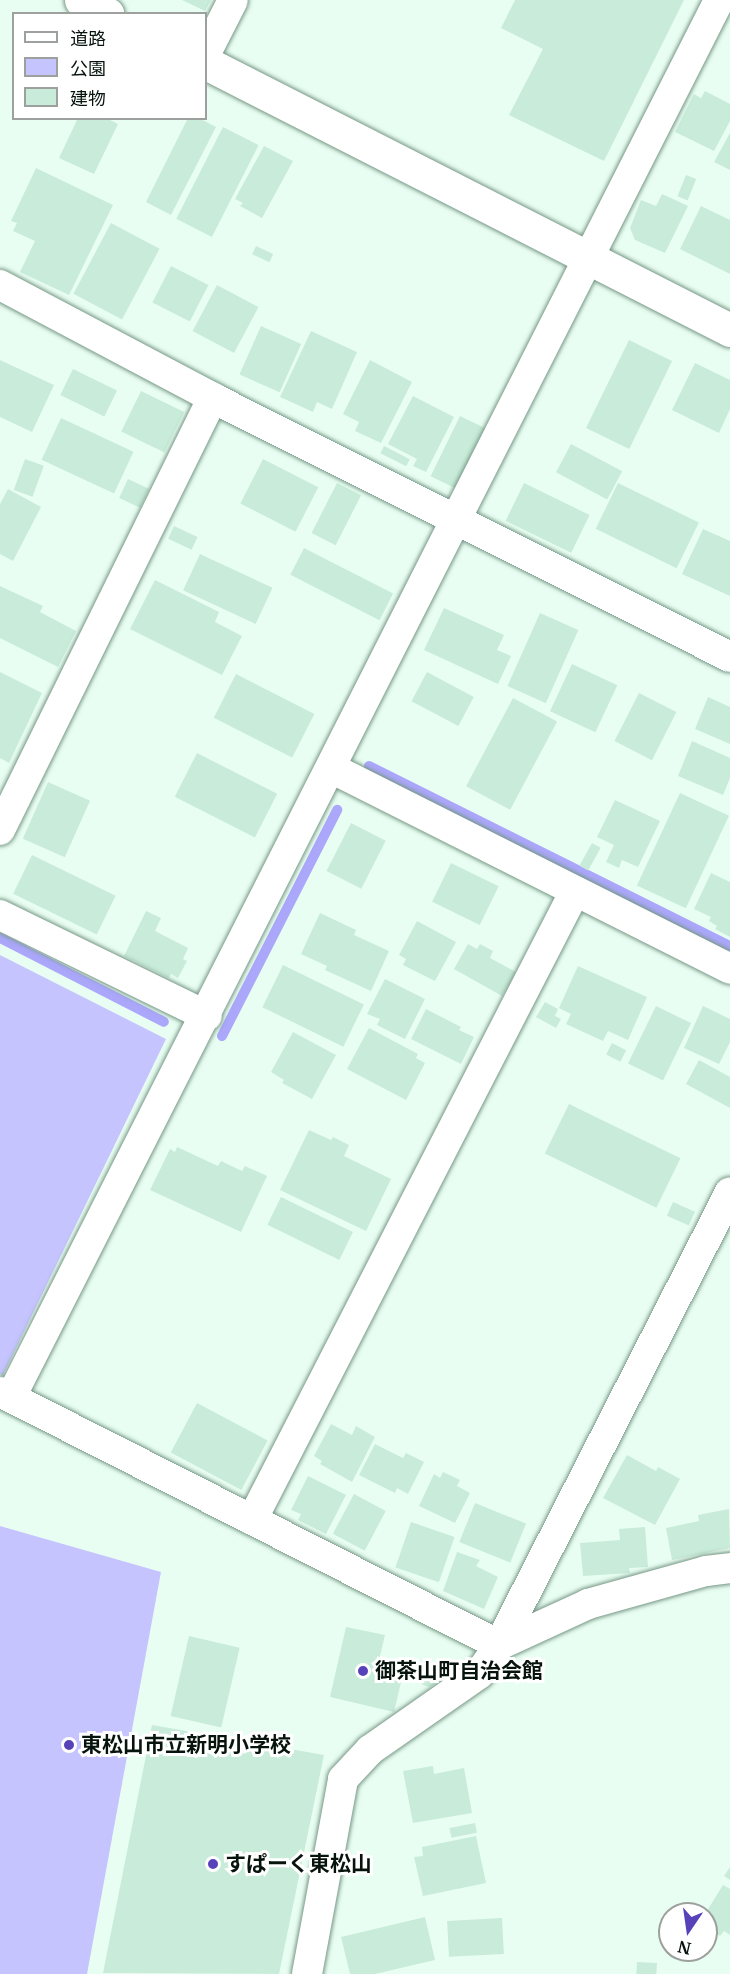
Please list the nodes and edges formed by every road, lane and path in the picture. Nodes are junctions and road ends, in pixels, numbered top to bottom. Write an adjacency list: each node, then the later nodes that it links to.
1 (81, 0): 3 (street)
2 (233, 0): 5 (street)
3 (103, 12)
4 (719, 19): 7 (street)
5 (207, 51)
6 (207, 64): 7 (street)
7 (589, 259): 9 (street); 11 (street)
8 (0, 285): 10 (street)
9 (730, 330)
10 (213, 398): 11 (street); 14 (street)
11 (458, 519): 12 (street); 13 (street)
12 (730, 657)
13 (332, 768): 15 (street); 18 (street)
14 (0, 830)
15 (575, 891): 17 (street); 21 (street)
16 (0, 915): 18 (street)
17 (730, 969)
18 (207, 1016): 20 (street)
19 (730, 1192): 23 (street)
20 (6, 1395): 21 (street)
21 (252, 1520): 23 (street)
22 (730, 1568): 23 (street)
23 (500, 1646): 24 (street)
24 (307, 1974)

